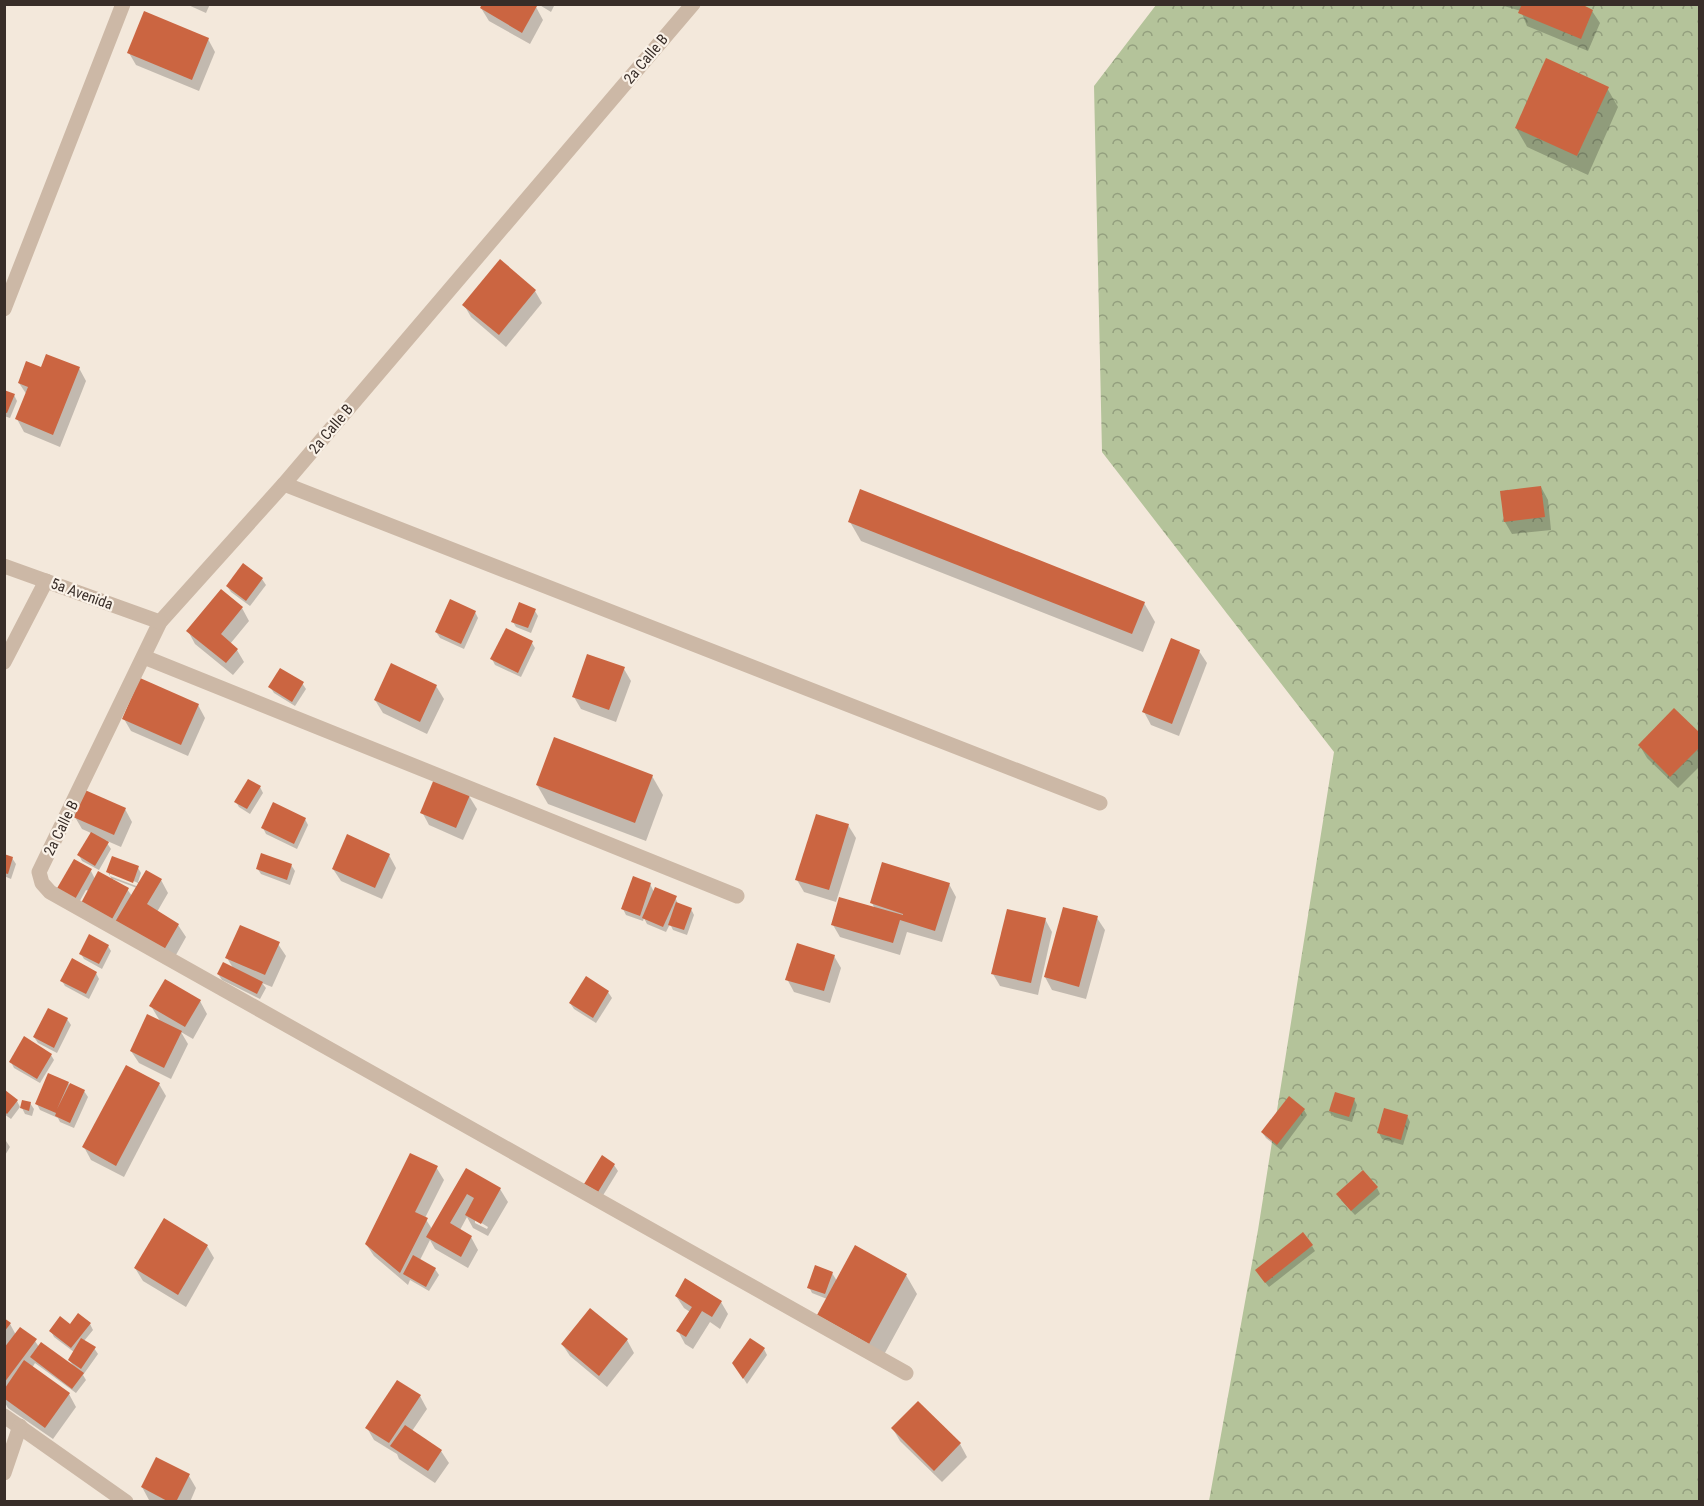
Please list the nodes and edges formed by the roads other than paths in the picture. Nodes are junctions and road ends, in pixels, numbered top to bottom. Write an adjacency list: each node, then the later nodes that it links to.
1 (123, 4): 3 (street)
2 (693, 4): 4 (street, 2a Calle B)
3 (4, 309)
4 (284, 484): 7 (street, 2a Calle B); 10 (street)
5 (4, 566): 6 (street, 5a Avenida)
6 (46, 581): 7 (street, 5a Avenida); 9 (street)
7 (160, 622): 8 (street, 2a Calle B)
8 (144, 657): 11 (street); 12 (street, 2a Calle B)
9 (4, 662)
10 (1100, 803)
11 (737, 896)
12 (906, 1373)
13 (4, 1416): 14 (street)
14 (20, 1426): 15 (street); 16 (street)
15 (4, 1473)
16 (126, 1502)

